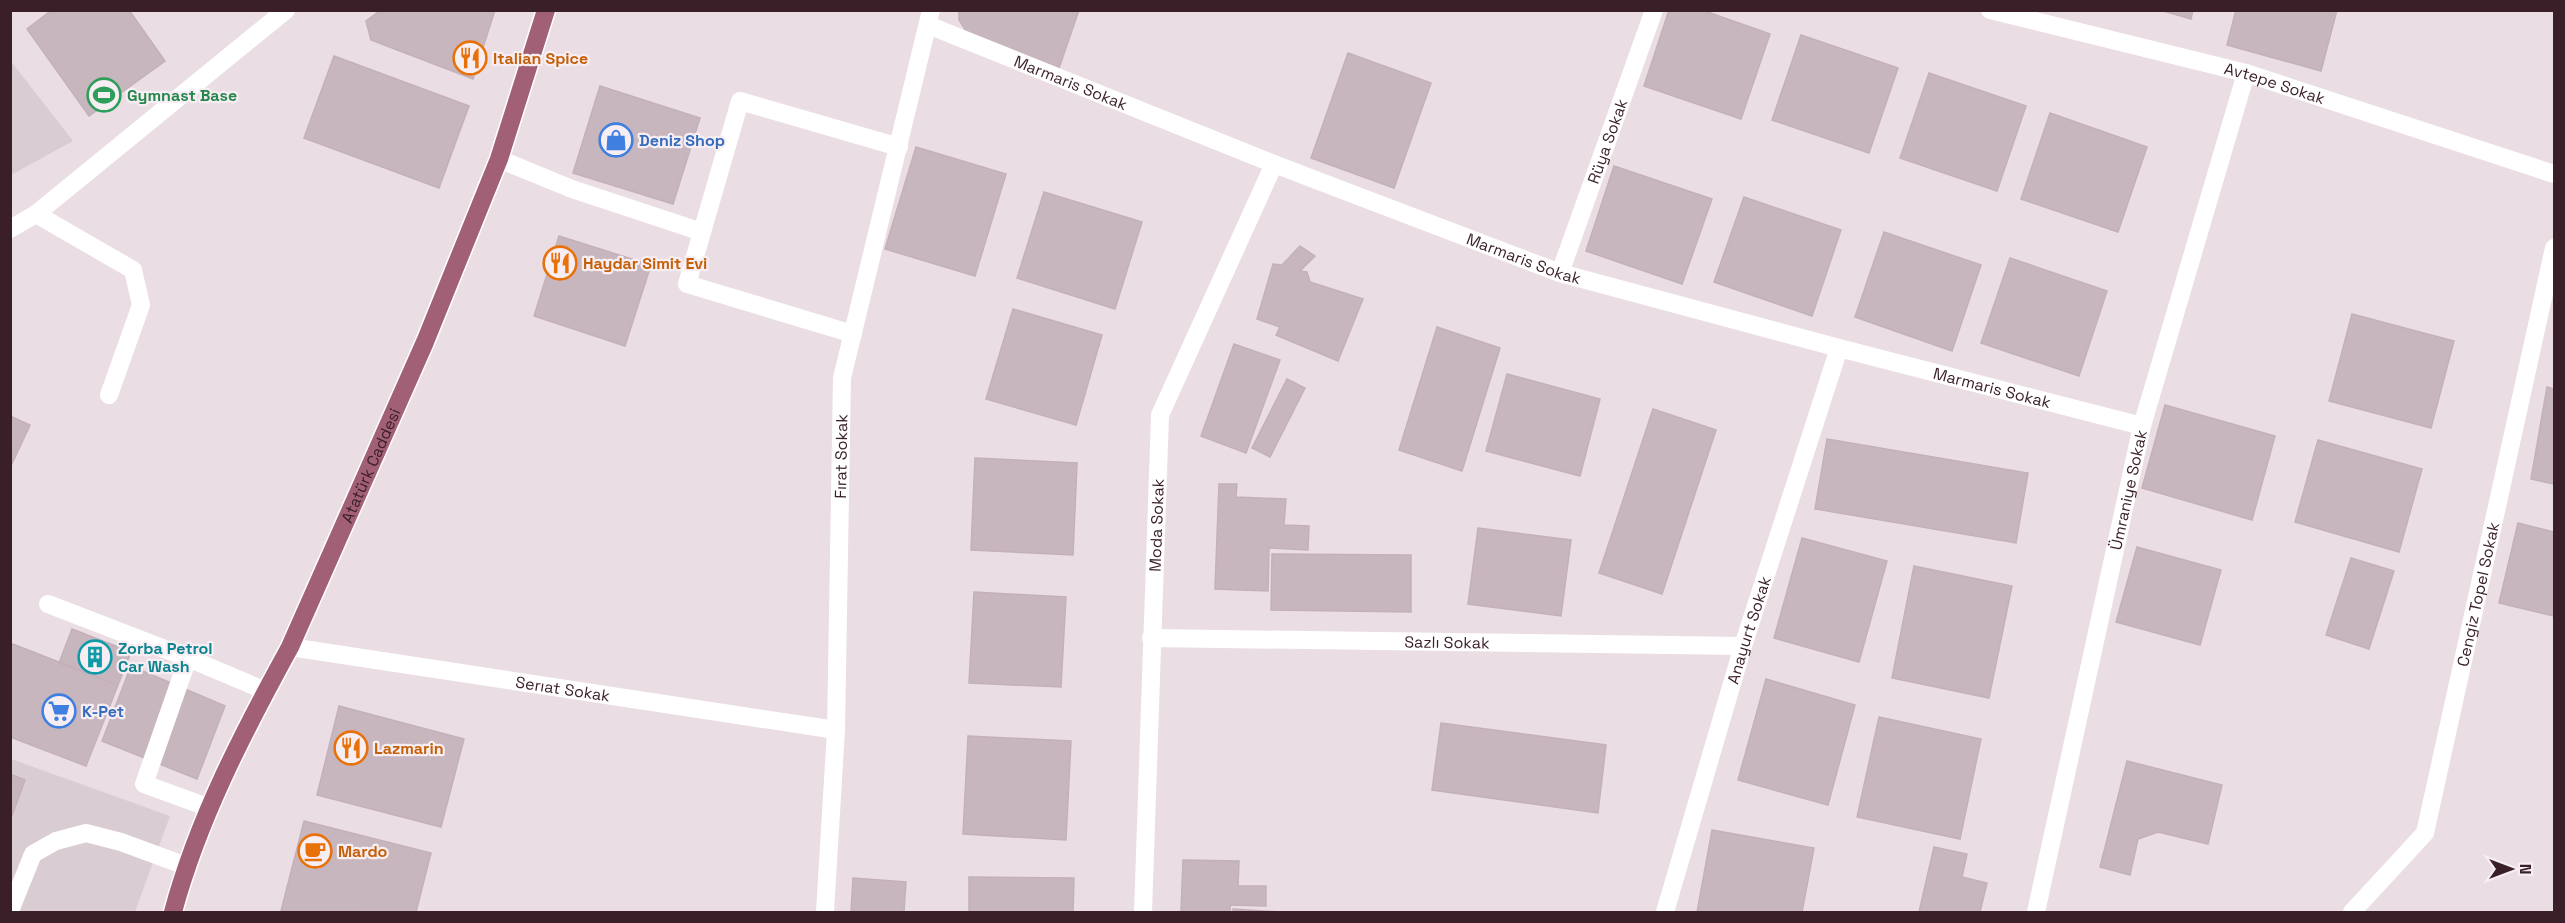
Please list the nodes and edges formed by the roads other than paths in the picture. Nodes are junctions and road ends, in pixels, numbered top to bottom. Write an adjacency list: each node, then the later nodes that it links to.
1 (286, 10): 11 (street)
2 (546, 10): 8 (main road, Atatürk Caddesi)
3 (1654, 10): 15 (street, Rüya Sokak)
4 (1990, 10): 6 (street, Avtepe Sokak)
5 (929, 18): 7 (street, Fırat Sokak); 9 (street, Marmaris Sokak)
6 (2246, 73): 10 (street, Avtepe Sokak); 19 (street, Ümraniye Sokak)
7 (899, 147): 13 (street); 16 (street, Fırat Sokak)
8 (499, 159): 13 (street); 23 (main road, Atatürk Caddesi)
9 (1274, 164): 15 (street, Marmaris Sokak); 21 (street, Moda Sokak)
10 (2554, 174)
11 (36, 213): 12 (street); 18 (street)
12 (10, 229)
13 (702, 232): 16 (street)
14 (2554, 248): 35 (street, Cengiz Topel Sokak)
15 (1560, 273): 17 (street, Marmaris Sokak)
16 (853, 333): 26 (street, Fırat Sokak)
17 (1839, 348): 19 (street, Marmaris Sokak); 22 (street, Anayurt Sokak)
18 (109, 395)
19 (2142, 426): 34 (street, Ümraniye Sokak)
20 (48, 604): 24 (street)
21 (1151, 639): 22 (street, Sazlı Sokak); 32 (street, Moda Sokak)
22 (1743, 646): 33 (street, Anayurt Sokak)
23 (290, 647): 25 (main road, Atatürk Caddesi); 26 (street, Serıat Sokak)
24 (189, 658): 25 (street); 27 (street)
25 (266, 691): 27 (main road, Atatürk Caddesi)
26 (836, 730): 31 (street, Fırat Sokak)
27 (210, 808): 28 (main road, Atatürk Caddesi)
28 (186, 866): 29 (street); 30 (main road, Atatürk Caddesi)
29 (10, 911)
30 (173, 912)
31 (825, 912)
32 (1143, 912)
33 (1665, 912)
34 (2036, 912)
35 (2352, 912)

